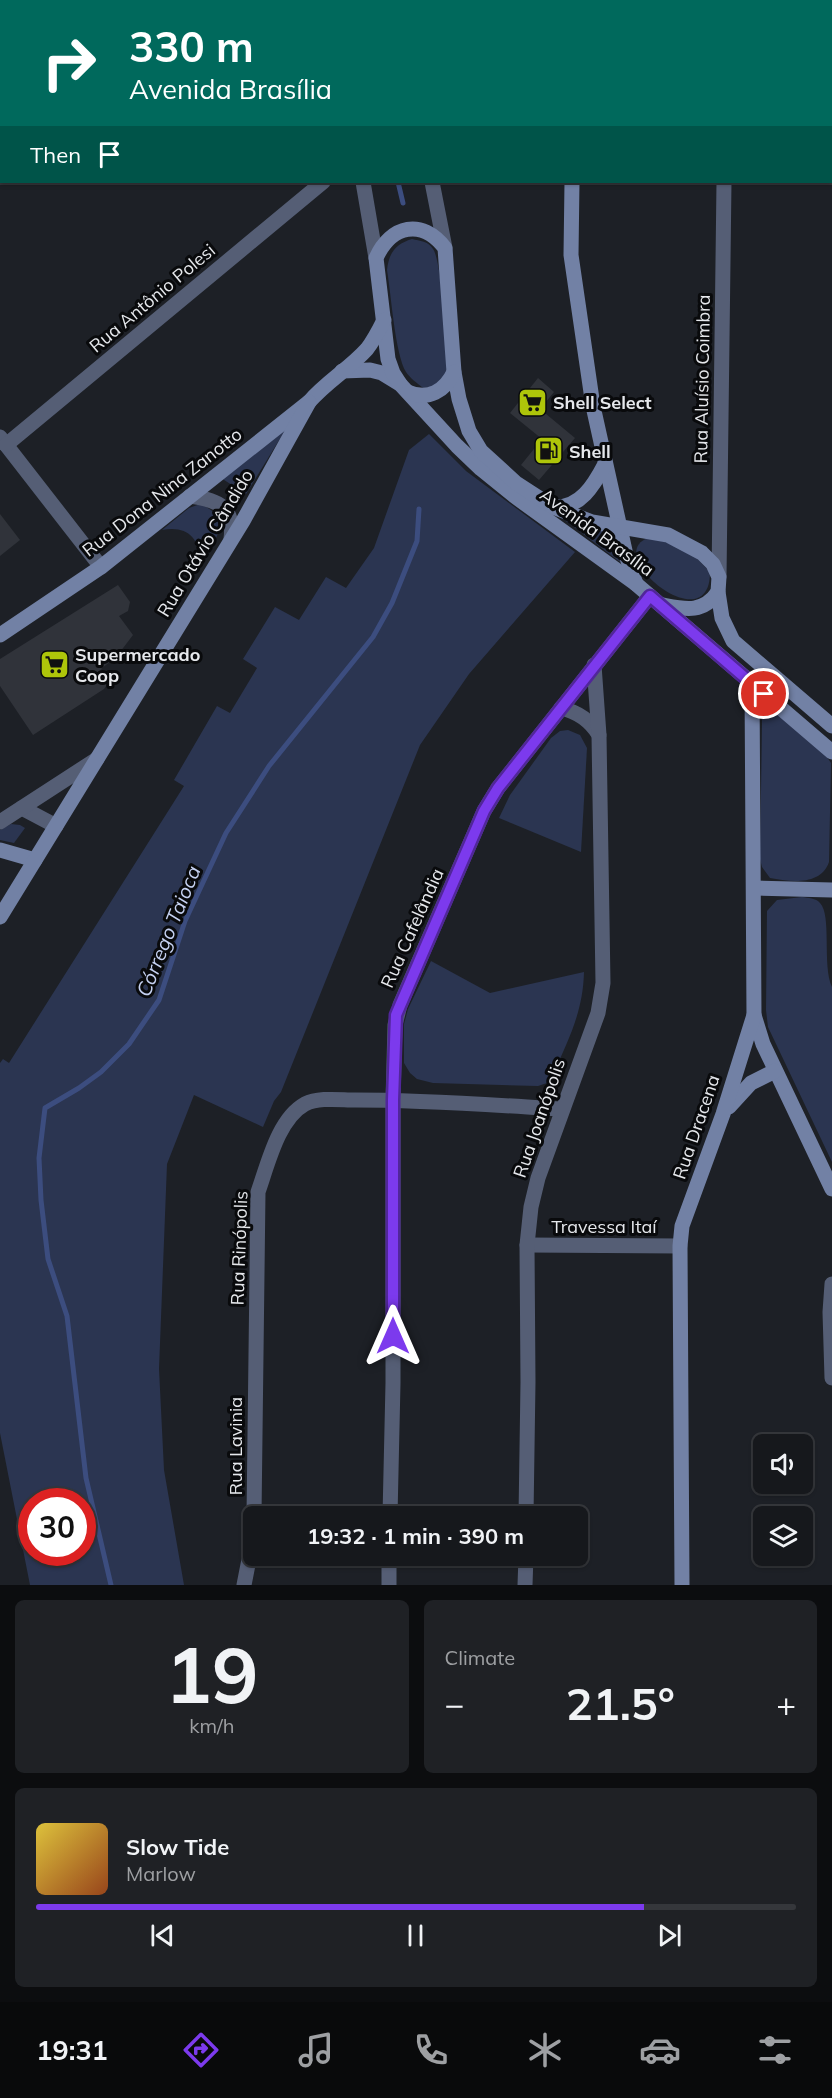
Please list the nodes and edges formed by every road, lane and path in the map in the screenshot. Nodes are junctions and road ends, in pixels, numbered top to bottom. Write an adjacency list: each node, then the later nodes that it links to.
1 (322, 183): 13 (street, Rua Antônio Polesi)
2 (363, 183): 7 (street)
3 (432, 183): 6 (street)
4 (572, 183): 14 (main road)
5 (724, 183): 21 (street, Rua Aluísio Coimbra)
6 (445, 248): 7 (main road); 10 (main road, Avenida Brasília)
7 (376, 258): 8 (main road)
8 (384, 320): 9 (main road, Rua Dona Nina Zanotto); 11 (main road)
9 (342, 371): 11 (main road); 12 (main road, Rua Dona Nina Zanotto)
10 (454, 372): 11 (main road); 16 (main road, Avenida Brasília)
11 (404, 388): 20 (main road, Avenida Brasília)
12 (309, 402): 15 (main road, Rua Dona Nina Zanotto); 18 (main road, Rua Otávio Cândido)
13 (3, 441): 19 (street)
14 (605, 464): 16 (main road); 17 (main road)
15 (190, 496): 18 (street); 19 (main road, Rua Dona Nina Zanotto)
16 (553, 507): 17 (main road, Avenida Brasília)
17 (620, 526): 20 (main road); 21 (main road, Avenida Brasília)
18 (231, 539): 30 (main road, Rua Otávio Cândido)
19 (102, 567): 23 (main road, Rua Dona Nina Zanotto)
20 (636, 584): 22 (main road, Avenida Brasília)
21 (718, 584): 22 (main road); 27 (main road, Avenida Brasília)
22 (655, 600): 24 (street, Rua Cafelândia); 25 (main road, Avenida Brasília)
23 (0, 635)
24 (594, 665): 26 (street, Rua Cafelândia); 28 (street, Rua Joanópolis)
25 (752, 683): 29 (main road, Avenida Brasília); 36 (main road, Rua Dracena)
26 (561, 708): 28 (street); 41 (street, Rua Cafelândia)
27 (830, 722)
28 (599, 735): 42 (street, Rua Joanópolis)
29 (832, 752)
30 (97, 759): 31 (street); 33 (main road, Rua Otávio Cândido)
31 (22, 808): 32 (street); 33 (street)
32 (0, 822)
33 (56, 826): 35 (main road, Rua Otávio Cândido)
34 (0, 850): 35 (main road)
35 (35, 860): 38 (main road, Rua Otávio Cândido)
36 (754, 888): 37 (main road); 39 (main road, Rua Dracena)
37 (832, 890)
38 (0, 917)
39 (754, 1016): 40 (main road); 43 (main road, Rua Dracena)
40 (775, 1071): 43 (main road); 44 (main road)
41 (393, 1100): 42 (street, Rua Rinópolis); 49 (street, Rua Rinópolis); 52 (street, Rua Cafelândia)
42 (562, 1109): 45 (street, Rua Joanópolis)
43 (723, 1114): 46 (main road, Rua Dracena)
44 (832, 1189)
45 (527, 1245): 46 (street, Travessa Itaí); 53 (street, Rua Joanópolis)
46 (680, 1246): 60 (main road, Rua Dracena)
47 (832, 1284): 48 (street)
48 (832, 1343): 50 (street)
49 (254, 1376): 51 (street, Rua Lavinia)
50 (832, 1378)
51 (254, 1506)
52 (390, 1506)
53 (526, 1506)
54 (248, 1566): 57 (street)
55 (390, 1566): 58 (street)
56 (526, 1566): 59 (street)
57 (244, 1585)
58 (389, 1585)
59 (525, 1585)
60 (682, 1585)

